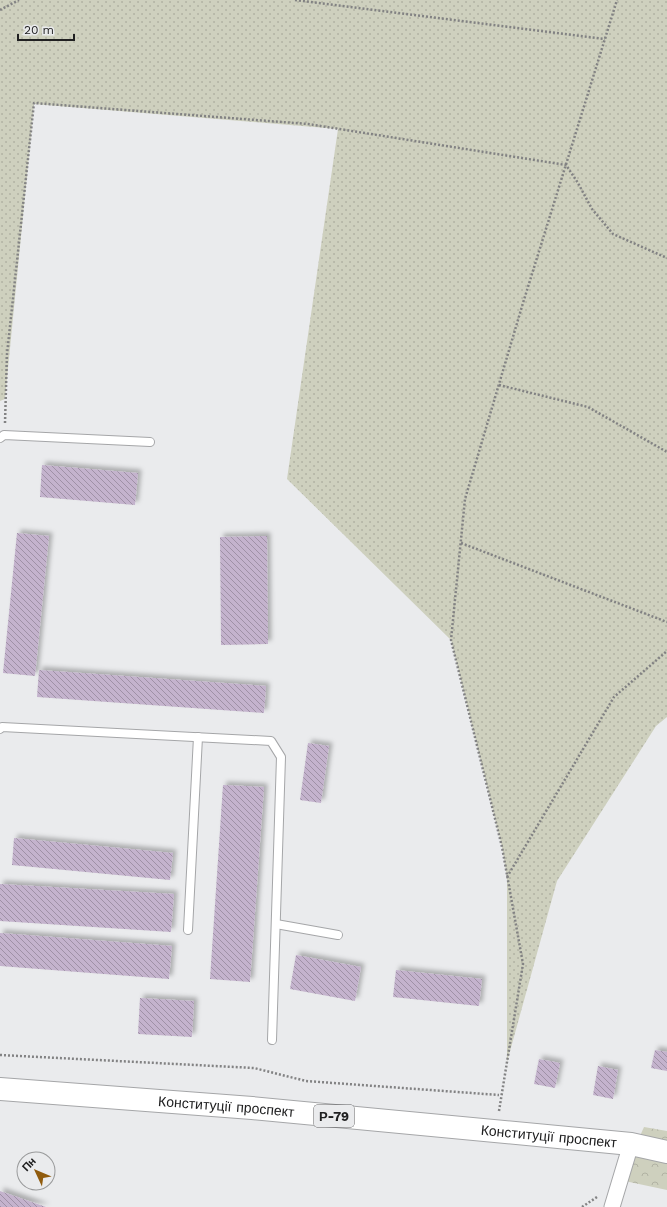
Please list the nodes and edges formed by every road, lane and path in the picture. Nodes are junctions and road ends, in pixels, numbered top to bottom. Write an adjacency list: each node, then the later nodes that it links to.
1 (18, 0): 4 (path)
2 (294, 0): 5 (path)
3 (617, 0): 5 (path)
4 (0, 10)
5 (605, 39): 6 (path)
6 (566, 165): 7 (path); 8 (path); 9 (path)
7 (667, 258)
8 (499, 385): 11 (path); 12 (path)
9 (2, 437): 10 (lane)
10 (150, 442)
11 (667, 452)
12 (461, 543): 13 (path); 17 (path)
13 (667, 622)
14 (667, 651): 17 (path)
15 (0, 729): 16 (lane)
16 (198, 737): 18 (lane); 19 (lane)
17 (507, 877): 25 (path)
18 (276, 924): 20 (lane); 21 (lane)
19 (188, 930)
20 (338, 935)
21 (272, 1040)
22 (0, 1055): 24 (path)
23 (0, 1089): 25 (main road, Конституції проспект / Р-79)
24 (499, 1095)
25 (496, 1131): 26 (main road, Конституції проспект / Р-79)
26 (631, 1144): 27 (main road, Конституції проспект / Р-79); 28 (street)
27 (667, 1152)
28 (612, 1207)

